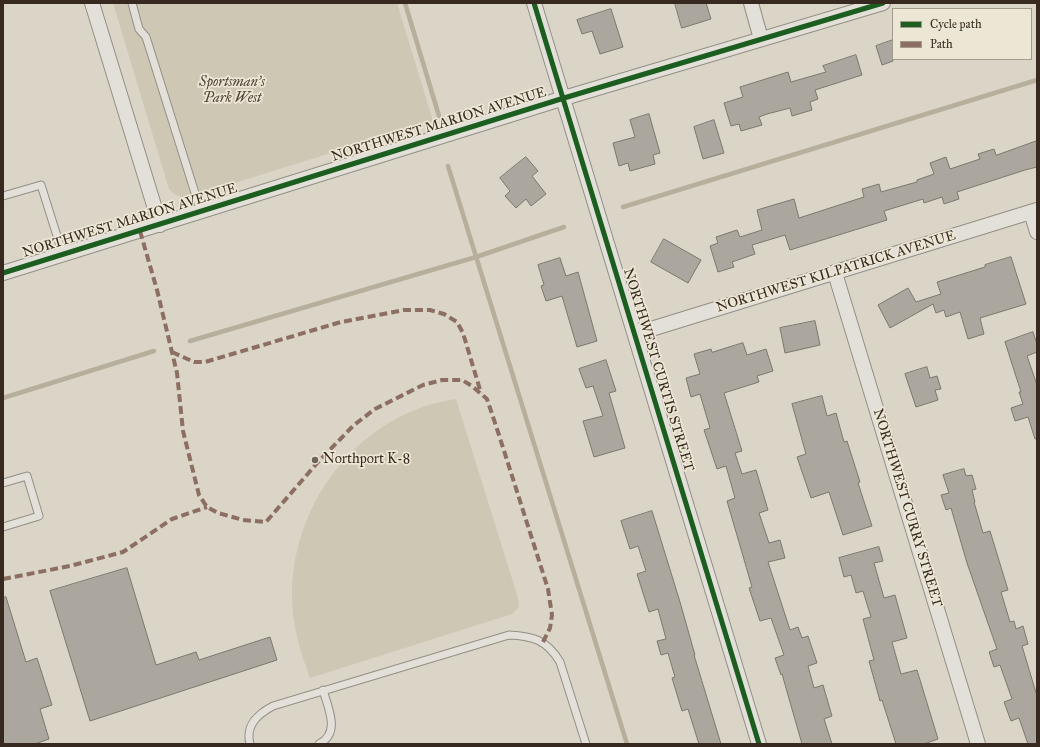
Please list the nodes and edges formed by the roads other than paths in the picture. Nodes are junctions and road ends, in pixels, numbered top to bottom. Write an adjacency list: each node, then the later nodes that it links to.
1 (92, 3): 11 (street)
2 (132, 3): 10 (lane)
3 (534, 3): 7 (street, NORTHWEST CURTIS STREET)
4 (750, 3): 6 (street)
5 (883, 3): 6 (street, NORTHWEST MARION AVENUE)
6 (761, 39): 7 (street, NORTHWEST MARION AVENUE)
7 (564, 98): 10 (street, NORTHWEST MARION AVENUE); 16 (street, NORTHWEST CURTIS STREET)
8 (3, 196): 13 (lane)
9 (1034, 211): 12 (street); 15 (street, NORTHWEST KILPATRICK AVENUE)
10 (201, 212): 11 (street, NORTHWEST MARION AVENUE)
11 (160, 225): 13 (street, NORTHWEST MARION AVENUE)
12 (1037, 232)
13 (63, 255): 14 (street, NORTHWEST MARION AVENUE)
14 (3, 273)
15 (835, 273): 16 (street, NORTHWEST KILPATRICK AVENUE); 24 (street, NORTHWEST CURRY STREET)
16 (634, 334): 23 (street, NORTHWEST CURTIS STREET)
17 (3, 483): 18 (lane)
18 (3, 527)
19 (323, 690): 20 (lane); 21 (lane); 22 (lane)
20 (250, 744)
21 (319, 744)
22 (586, 744)
23 (759, 744)
24 (978, 744)

